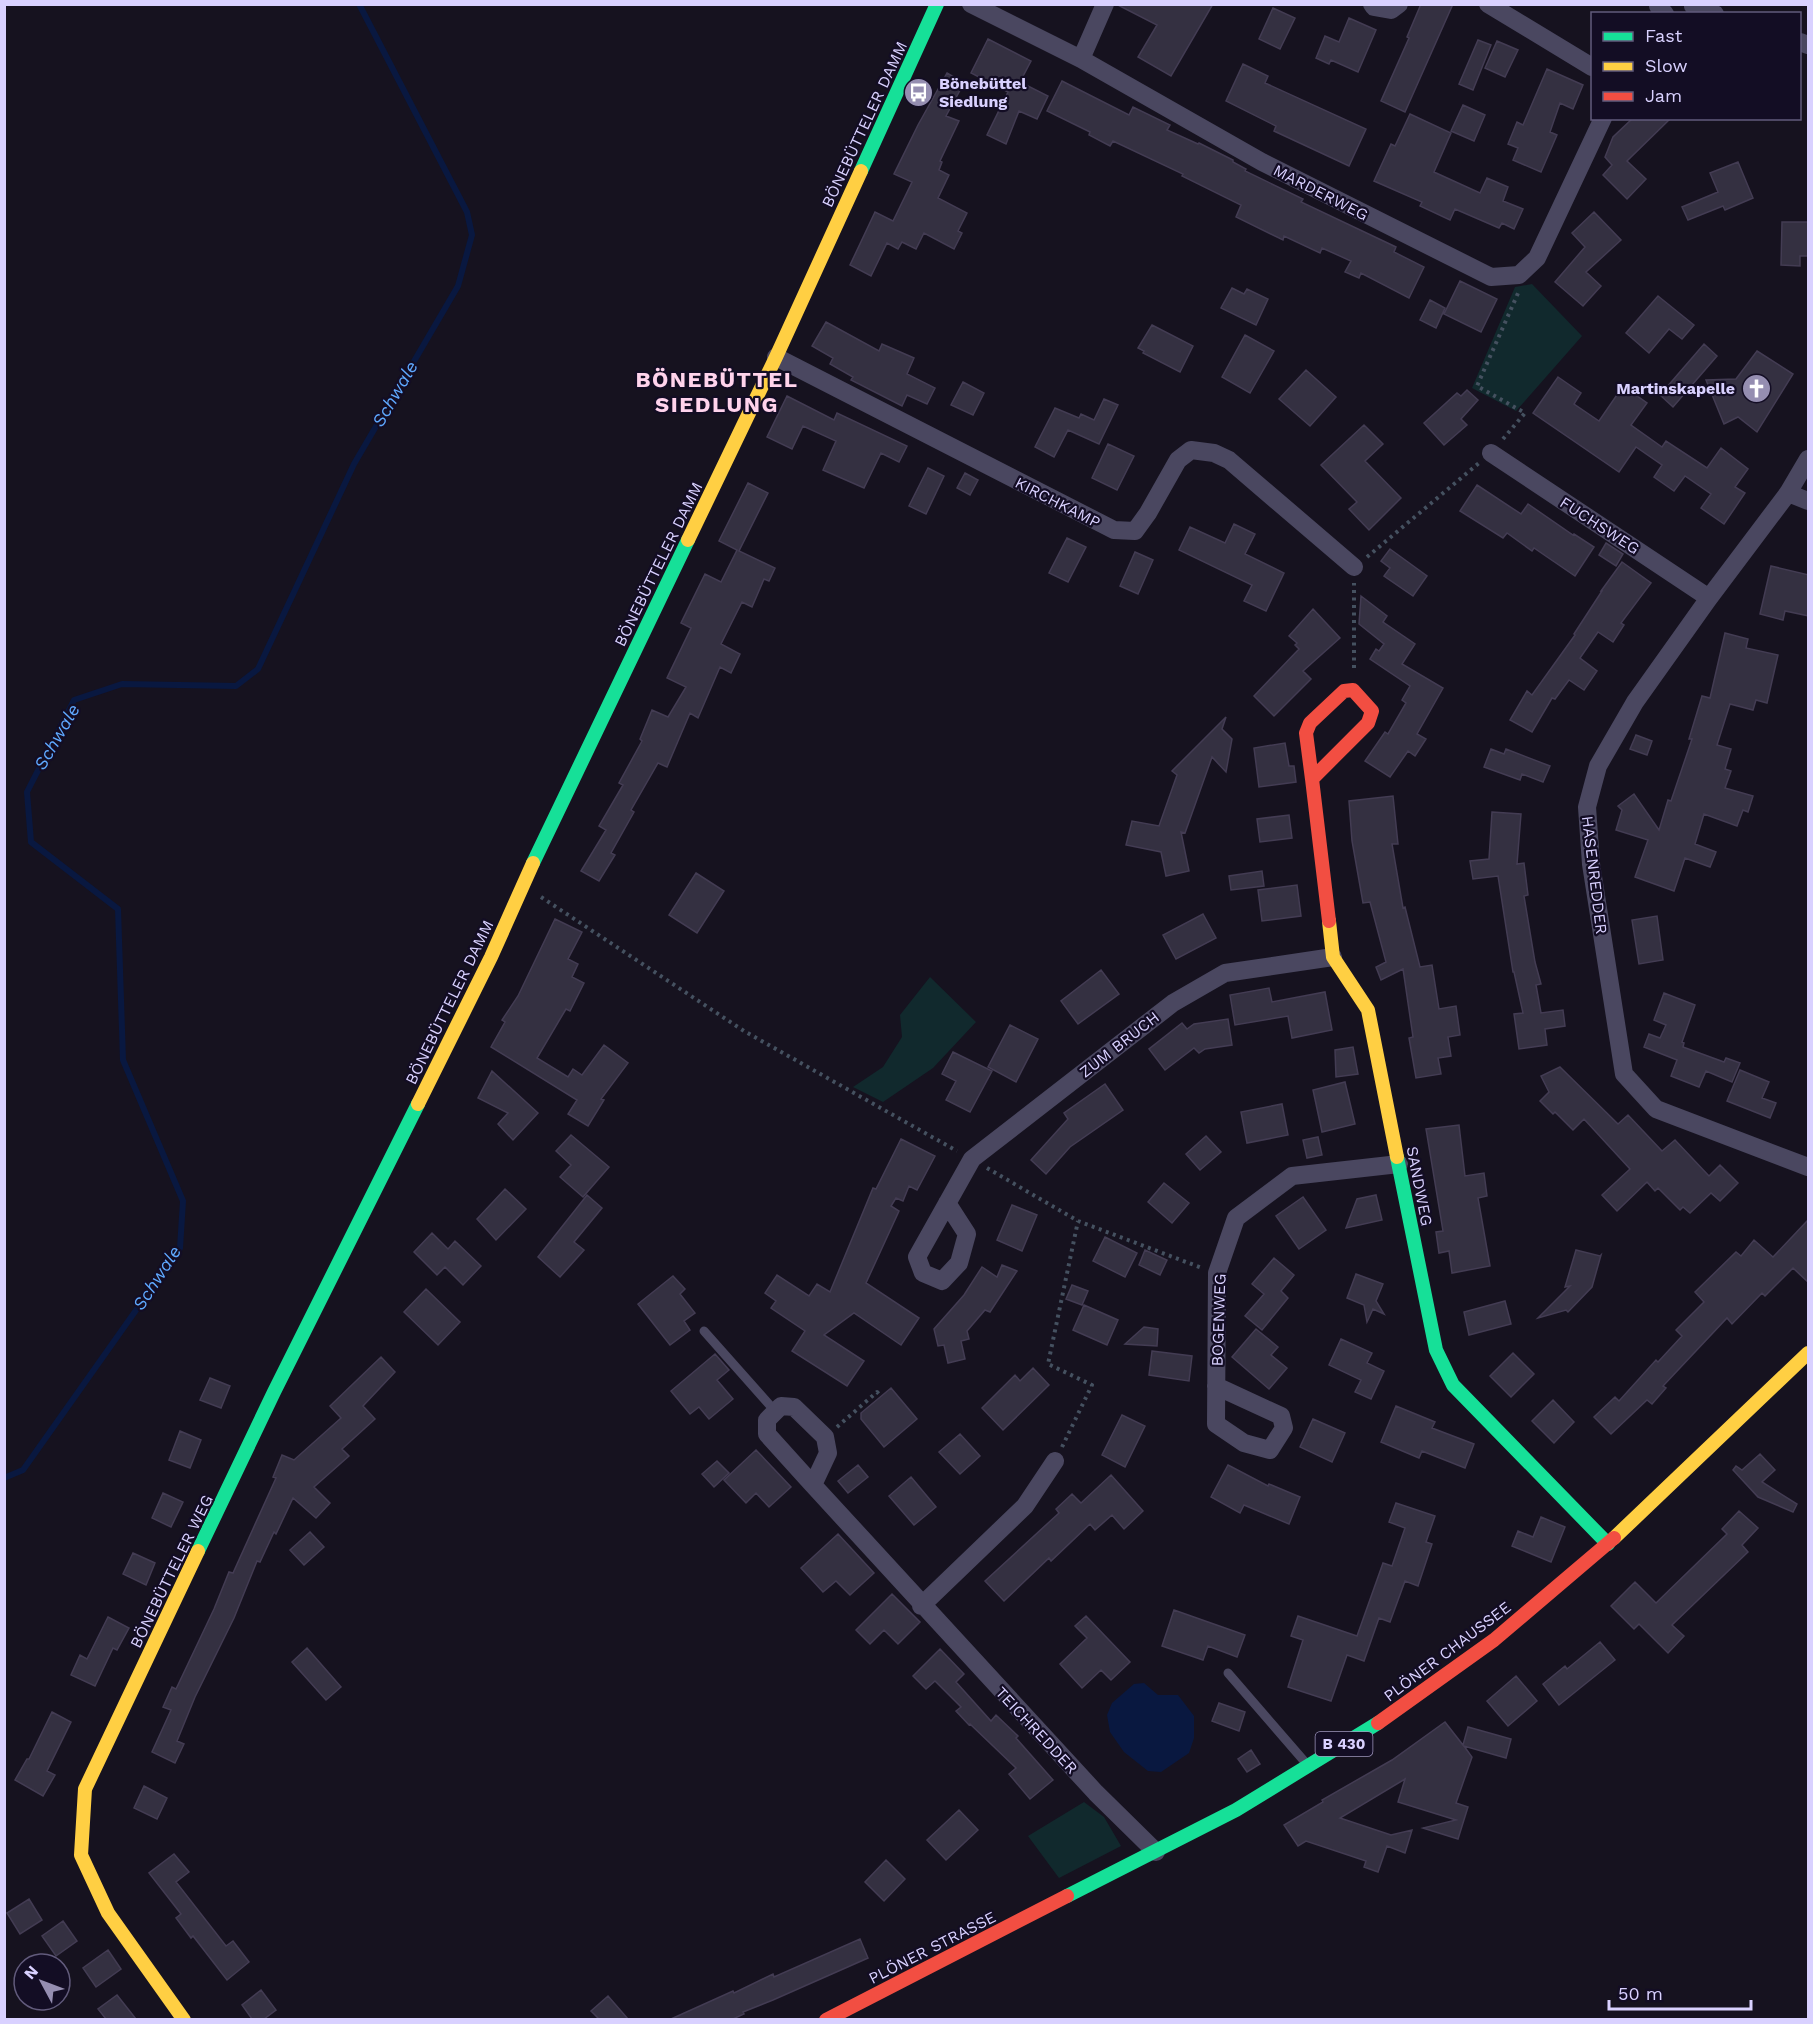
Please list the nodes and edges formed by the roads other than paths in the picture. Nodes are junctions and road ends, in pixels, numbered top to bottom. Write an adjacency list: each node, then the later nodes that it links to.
1 (937, 4): 12 (street, BÖNEBÜTTELER DAMM)
2 (972, 4): 9 (street, MARDERWEG)
3 (1105, 4): 9 (street)
4 (1372, 4): 5 (street)
5 (1399, 4)
6 (1488, 4): 10 (street)
7 (1689, 8): 8 (street)
8 (1706, 12)
9 (1081, 60): 11 (street, MARDERWEG)
10 (1591, 66)
11 (1602, 120)
12 (776, 357): 17 (street, KIRCHKAMP); 21 (street, BÖNEBÜTTELER DAMM)
13 (1491, 453): 18 (street, FUCHSWEG)
14 (1809, 459): 15 (street, HASENREDDER)
15 (1788, 493): 16 (street); 18 (street, HASENREDDER)
16 (1809, 501)
17 (1354, 567)
18 (1709, 598): 23 (street, HASENREDDER)
19 (1312, 779): 19 (street, SANDWEG); 20 (street, SANDWEG)
20 (1333, 957): 22 (street, SANDWEG); 24 (street, ZUM BRUCH)
21 (402, 1134): 37 (street, BÖNEBÜTTELER WEG)
22 (1399, 1164): 27 (street, BOGENWEG); 31 (street, SANDWEG)
23 (1809, 1167)
24 (947, 1203)
25 (704, 1331): 28 (lane)
26 (1809, 1353): 31 (street, PLÖNER CHAUSSEE / B 430)
27 (1216, 1386)
28 (775, 1411): 30 (street, TEICHREDDER); 30 (street)
29 (1055, 1461): 32 (street)
30 (813, 1485): 32 (street, TEICHREDDER)
31 (1608, 1544): 34 (street, PLÖNER CHAUSSEE / B 430)
32 (921, 1605): 35 (street, TEICHREDDER)
33 (1228, 1673): 34 (lane)
34 (1309, 1766): 35 (street, PLÖNER CHAUSSEE / B 430)
35 (1156, 1852): 36 (street, PLÖNER CHAUSSEE / B 430)
36 (1053, 1904): 38 (street, PLÖNER STRASSE / B 430)
37 (184, 2019)
38 (826, 2019)

